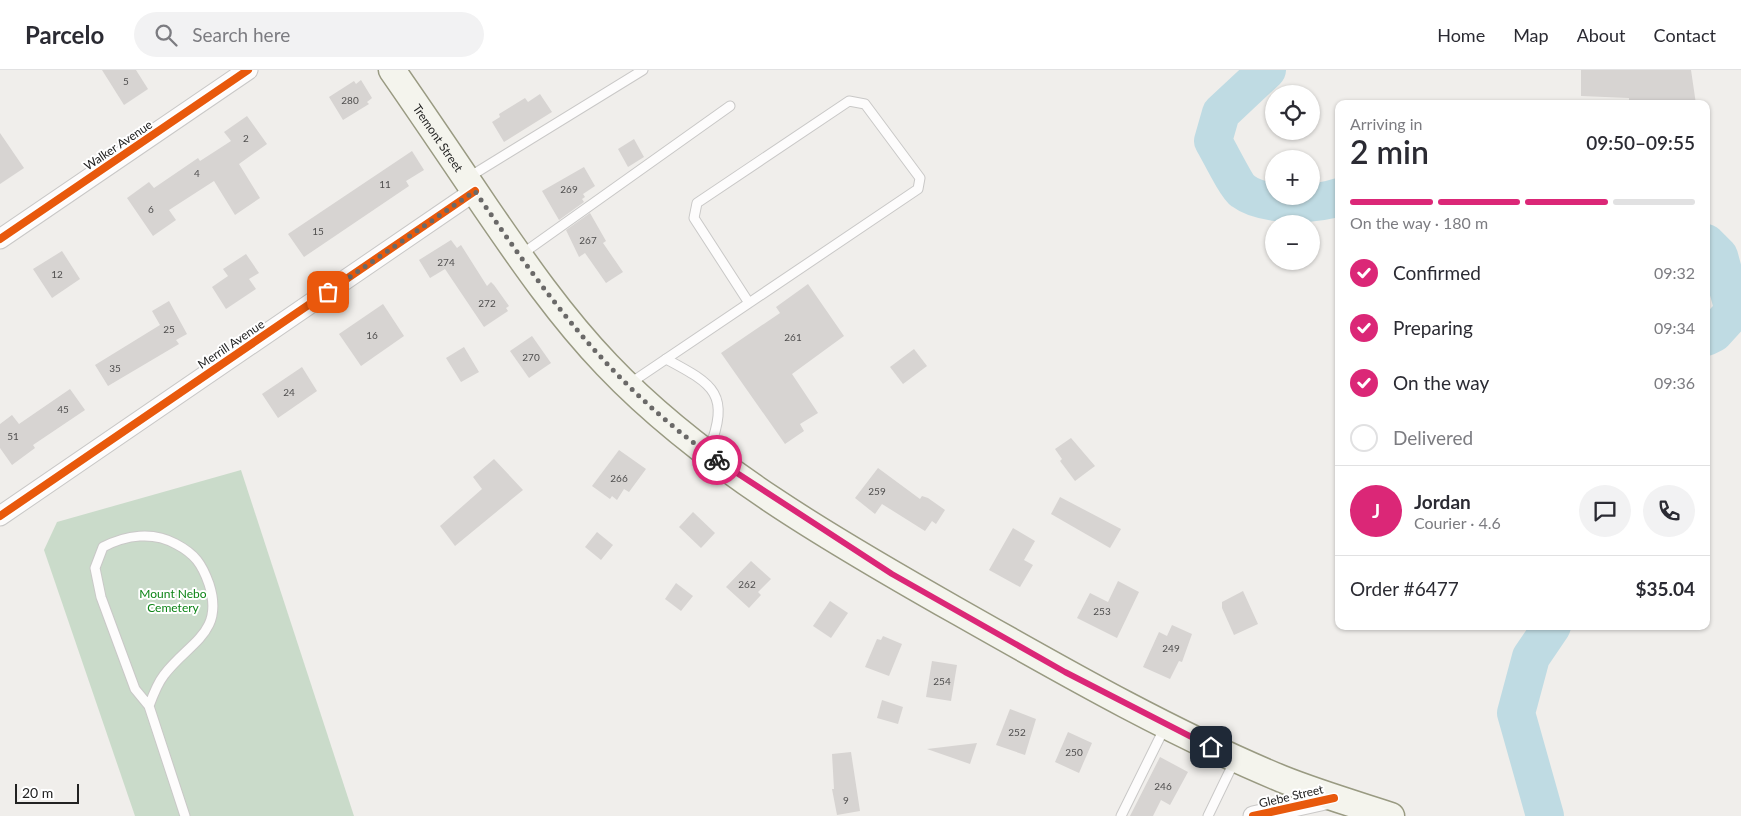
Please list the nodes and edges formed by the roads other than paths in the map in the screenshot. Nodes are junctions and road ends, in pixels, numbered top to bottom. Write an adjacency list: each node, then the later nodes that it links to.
1 (248, 70): 6 (street, Walker Avenue)
2 (392, 70): 5 (main road, Tremont Street)
3 (644, 70): 5 (lane)
4 (730, 106): 7 (lane)
5 (471, 185): 7 (main road, Tremont Street); 12 (street, Merrill Avenue)
6 (0, 239)
7 (520, 256): 10 (main road, Tremont Street)
8 (749, 303): 8 (lane); 9 (lane)
9 (666, 360): 10 (lane); 11 (lane)
10 (627, 386): 11 (main road, Tremont Street)
11 (708, 454): 14 (main road, Tremont Street)
12 (0, 516)
13 (149, 706): 13 (lane); 17 (lane)
14 (1166, 724): 15 (main road, Tremont Street); 18 (lane)
15 (1236, 759): 16 (main road, Tremont Street); 19 (lane)
16 (1334, 798): 20 (street, Glebe Street); 21 (main road, Tremont Street)
17 (185, 816)
18 (1121, 816)
19 (1208, 816)
20 (1253, 816)
21 (1391, 816)

